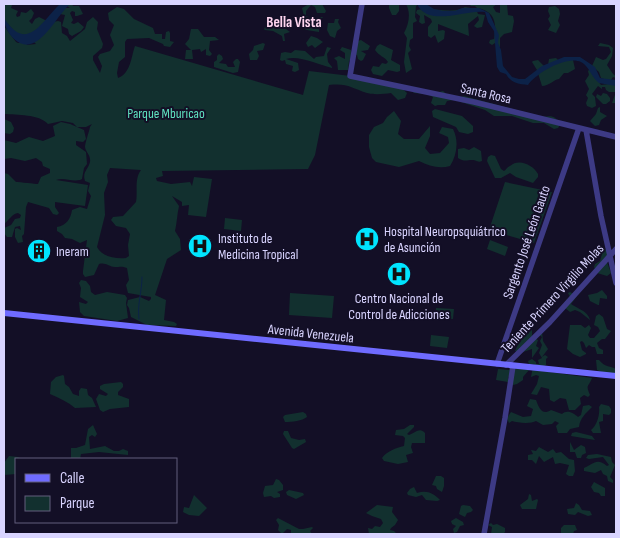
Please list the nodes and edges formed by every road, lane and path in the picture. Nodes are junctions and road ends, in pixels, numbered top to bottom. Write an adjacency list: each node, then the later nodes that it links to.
1 (362, 4): 2 (street, Santa Rosa)
2 (579, 128): 3 (street, Santa Rosa); 9 (street, Sargento José León Gauto)
3 (586, 130): 4 (street, Santa Rosa); 6 (street)
4 (616, 137)
5 (616, 249): 6 (street, Teniente Primero Virgilio Molas)
6 (610, 256): 7 (street); 10 (street, Teniente Primero Virgilio Molas)
7 (616, 283)
8 (4, 313): 9 (main road, Avenida Venezuela)
9 (497, 364): 10 (main road, Avenida Venezuela)
10 (510, 365): 11 (main road, Avenida Venezuela); 12 (street)
11 (616, 376)
12 (484, 534)

